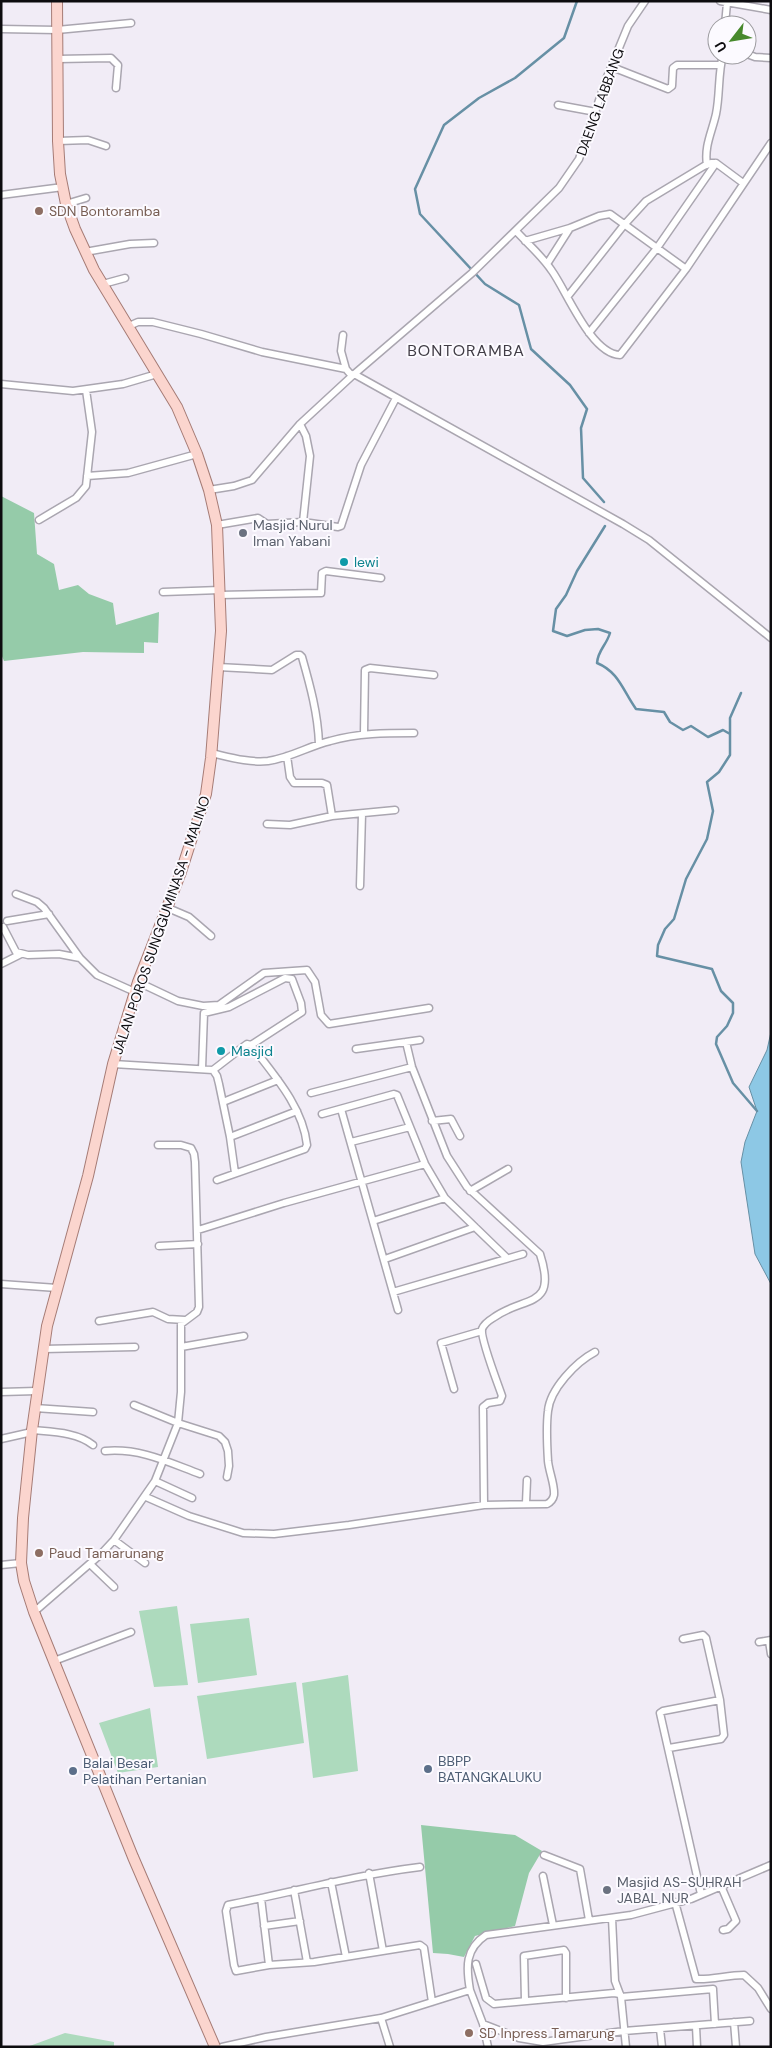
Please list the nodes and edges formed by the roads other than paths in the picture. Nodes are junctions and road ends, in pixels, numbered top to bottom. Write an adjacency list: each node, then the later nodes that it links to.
1 (57, 1): 8 (main road, JALAN POROS SUNGGUMINASA - MALINO)
2 (645, 1): 14 (street, DAENG LABBANG)
3 (723, 2): 4 (street); 5 (street)
4 (771, 10)
5 (724, 15)
6 (130, 23): 8 (street)
7 (1, 29): 8 (street)
8 (57, 30): 11 (main road, JALAN POROS SUNGGUMINASA - MALINO)
9 (757, 57): 10 (street)
10 (771, 58)
11 (58, 59): 15 (street); 18 (main road, JALAN POROS SUNGGUMINASA - MALINO)
12 (707, 65): 14 (street)
13 (721, 65): 22 (street)
14 (612, 67): 17 (street, DAENG LABBANG)
15 (116, 88)
16 (558, 105): 17 (street)
17 (596, 112): 30 (street, DAENG LABBANG)
18 (58, 141): 20 (street); 24 (main road, JALAN POROS SUNGGUMINASA - MALINO)
19 (771, 143): 23 (street)
20 (106, 146)
21 (716, 163): 22 (street); 23 (street); 33 (street)
22 (707, 165): 28 (street)
23 (744, 182): 36 (street)
24 (63, 187): 25 (street); 27 (main road, JALAN POROS SUNGGUMINASA - MALINO)
25 (1, 196)
26 (86, 198): 27 (street)
27 (66, 204): 34 (main road, JALAN POROS SUNGGUMINASA - MALINO)
28 (624, 225): 29 (street); 33 (street); 39 (street)
29 (570, 228): 31 (street); 35 (street)
30 (516, 231): 31 (street); 45 (street, DAENG LABBANG)
31 (526, 241): 35 (street)
32 (154, 243): 34 (street)
33 (657, 248): 36 (street); 41 (street)
34 (85, 252): 38 (main road, JALAN POROS SUNGGUMINASA - MALINO)
35 (547, 264): 39 (street)
36 (686, 269): 41 (street)
37 (125, 278): 38 (street)
38 (103, 284): 40 (main road, JALAN POROS SUNGGUMINASA - MALINO)
39 (568, 296): 41 (street)
40 (129, 326): 43 (street); 44 (main road, JALAN POROS SUNGGUMINASA - MALINO)
41 (589, 333)
42 (343, 335): 43 (street)
43 (346, 369): 45 (street)
44 (157, 374): 47 (street); 50 (main road, JALAN POROS SUNGGUMINASA - MALINO)
45 (353, 375): 48 (street); 49 (street, DAENG LABBANG)
46 (1, 384): 47 (street)
47 (86, 390): 51 (street)
48 (396, 398): 54 (street); 59 (street)
49 (303, 430): 52 (street, DAENG LABBANG); 54 (street)
50 (198, 454): 51 (street); 52 (main road, JALAN POROS SUNGGUMINASA - MALINO)
51 (87, 476): 53 (street)
52 (209, 490): 55 (main road, JALAN POROS SUNGGUMINASA - MALINO)
53 (39, 520)
54 (303, 522): 55 (street)
55 (217, 525): 58 (main road, JALAN POROS SUNGGUMINASA - MALINO)
56 (381, 578): 58 (street)
57 (163, 592): 58 (street)
58 (220, 593): 60 (main road, JALAN POROS SUNGGUMINASA - MALINO)
59 (771, 638)
60 (218, 667): 64 (street); 65 (main road, JALAN POROS SUNGGUMINASA - MALINO)
61 (434, 675): 62 (street)
62 (364, 733): 63 (street); 64 (street)
63 (414, 733)
64 (319, 744): 66 (street)
65 (211, 753): 66 (street); 73 (main road, JALAN POROS SUNGGUMINASA - MALINO)
66 (287, 756): 69 (street)
67 (395, 810): 68 (street)
68 (362, 814): 69 (street); 71 (street)
69 (332, 816): 70 (street)
70 (267, 824)
71 (360, 886)
72 (16, 894): 74 (street)
73 (168, 908): 76 (street); 80 (main road, JALAN POROS SUNGGUMINASA - MALINO)
74 (49, 914): 75 (street); 78 (street)
75 (3, 923): 77 (street)
76 (212, 936)
77 (21, 954): 78 (street); 79 (street)
78 (80, 958): 80 (street)
79 (1, 964)
80 (136, 987): 81 (street); 86 (main road, JALAN POROS SUNGGUMINASA - MALINO)
81 (429, 1008)
82 (420, 1040): 83 (street)
83 (406, 1042): 85 (street); 87 (street)
84 (251, 1045): 88 (street); 89 (street); 90 (street)
85 (356, 1049)
86 (113, 1064): 88 (street); 118 (main road, JALAN POROS SUNGGUMINASA - MALINO)
87 (412, 1067): 91 (street); 96 (street)
88 (202, 1069): 89 (street)
89 (213, 1070): 92 (street)
90 (278, 1080): 92 (street); 94 (street)
91 (311, 1093)
92 (223, 1102): 99 (street)
93 (341, 1109): 95 (street); 97 (street); 100 (street)
94 (297, 1111): 99 (street); 104 (street)
95 (322, 1114)
96 (432, 1121): 98 (street); 107 (street)
97 (410, 1127): 100 (street); 102 (street)
98 (460, 1136)
99 (230, 1137): 104 (street)
100 (351, 1142): 106 (street)
101 (158, 1145): 111 (street)
102 (425, 1164): 106 (street); 108 (street)
103 (508, 1169): 107 (street)
104 (235, 1173): 105 (street)
105 (217, 1180)
106 (361, 1182): 109 (street); 111 (street)
107 (470, 1191): 123 (street)
108 (445, 1198): 109 (street); 110 (street)
109 (373, 1221): 116 (street)
110 (475, 1227): 115 (street); 116 (street)
111 (198, 1230): 112 (street)
112 (198, 1244): 113 (street); 121 (street)
113 (159, 1246)
114 (523, 1254): 115 (street)
115 (508, 1258): 119 (street)
116 (385, 1259): 119 (street)
117 (1, 1284): 118 (street)
118 (57, 1288): 127 (main road, JALAN POROS SUNGGUMINASA - MALINO)
119 (393, 1292): 120 (street)
120 (398, 1310)
121 (185, 1320): 122 (street); 126 (street)
122 (99, 1321)
123 (482, 1331): 129 (street); 148 (street)
124 (244, 1336): 126 (street)
125 (135, 1347): 127 (street)
126 (181, 1347): 135 (street)
127 (43, 1349): 130 (main road, JALAN POROS SUNGGUMINASA - MALINO)
128 (595, 1352): 147 (street)
129 (454, 1389)
130 (37, 1391): 131 (street); 133 (main road, JALAN POROS SUNGGUMINASA - MALINO)
131 (1, 1392)
132 (134, 1405): 135 (street)
133 (35, 1408): 134 (street); 136 (main road, JALAN POROS SUNGGUMINASA - MALINO)
134 (93, 1412)
135 (178, 1423): 140 (street); 142 (street)
136 (32, 1431): 137 (street); 138 (street); 150 (main road, JALAN POROS SUNGGUMINASA - MALINO)
137 (1, 1439)
138 (94, 1445)
139 (105, 1451): 140 (street)
140 (163, 1460): 141 (street); 144 (street)
141 (200, 1474)
142 (227, 1477)
143 (527, 1480): 147 (street)
144 (155, 1481): 145 (street); 146 (street)
145 (146, 1497): 148 (street); 149 (street)
146 (192, 1498)
147 (526, 1503): 148 (street)
148 (484, 1505)
149 (114, 1540): 151 (street); 152 (street)
150 (21, 1563): 153 (street); 155 (main road, JALAN POROS SUNGGUMINASA - MALINO)
151 (145, 1563)
152 (90, 1564): 154 (street); 155 (street)
153 (1, 1565)
154 (114, 1587)
155 (34, 1612): 161 (main road, JALAN POROS SUNGGUMINASA - MALINO)
156 (131, 1632): 161 (street)
157 (683, 1639): 162 (street)
158 (770, 1641): 159 (street); 160 (street)
159 (759, 1642)
160 (771, 1654)
161 (54, 1661): 200 (main road, JALAN POROS SUNGGUMINASA - MALINO)
162 (720, 1700): 163 (street); 163 (street)
163 (669, 1748): 172 (street)
164 (544, 1855): 176 (street)
165 (771, 1865): 170 (street)
166 (420, 1867): 167 (street)
167 (369, 1874): 169 (street); 181 (street)
168 (543, 1876): 178 (street)
169 (331, 1882): 171 (street); 182 (street)
170 (721, 1886): 172 (street); 180 (street)
171 (294, 1890): 173 (street); 177 (street)
172 (701, 1894): 174 (street)
173 (261, 1898): 179 (street); 185 (street)
174 (675, 1902): 175 (street); 191 (street)
175 (612, 1918): 176 (street); 187 (street)
176 (589, 1920): 178 (street)
177 (300, 1921): 179 (street); 183 (street)
178 (553, 1925): 186 (street)
179 (264, 1926): 185 (street)
180 (723, 1930)
181 (384, 1951): 182 (street); 190 (street)
182 (346, 1957): 183 (street)
183 (307, 1962): 185 (street)
184 (476, 1964): 189 (street)
185 (269, 1965)
186 (470, 1990): 190 (street); 195 (street)
187 (620, 1995): 188 (street); 196 (street); 199 (street)
188 (566, 1998): 189 (street); 189 (street)
189 (525, 2001)
190 (432, 2002): 192 (street)
191 (771, 2008)
192 (381, 2018): 201 (street); 202 (street)
193 (750, 2021): 194 (street)
194 (734, 2022): 196 (street); 207 (street)
195 (483, 2024): 199 (street); 203 (street)
196 (715, 2024): 197 (street)
197 (696, 2026): 198 (street); 206 (street)
198 (660, 2029): 199 (street); 205 (street)
199 (624, 2031): 204 (street)
200 (216, 2047)
201 (222, 2047)
202 (390, 2047)
203 (488, 2047)
204 (626, 2047)
205 (662, 2047)
206 (697, 2047)
207 (736, 2047)

